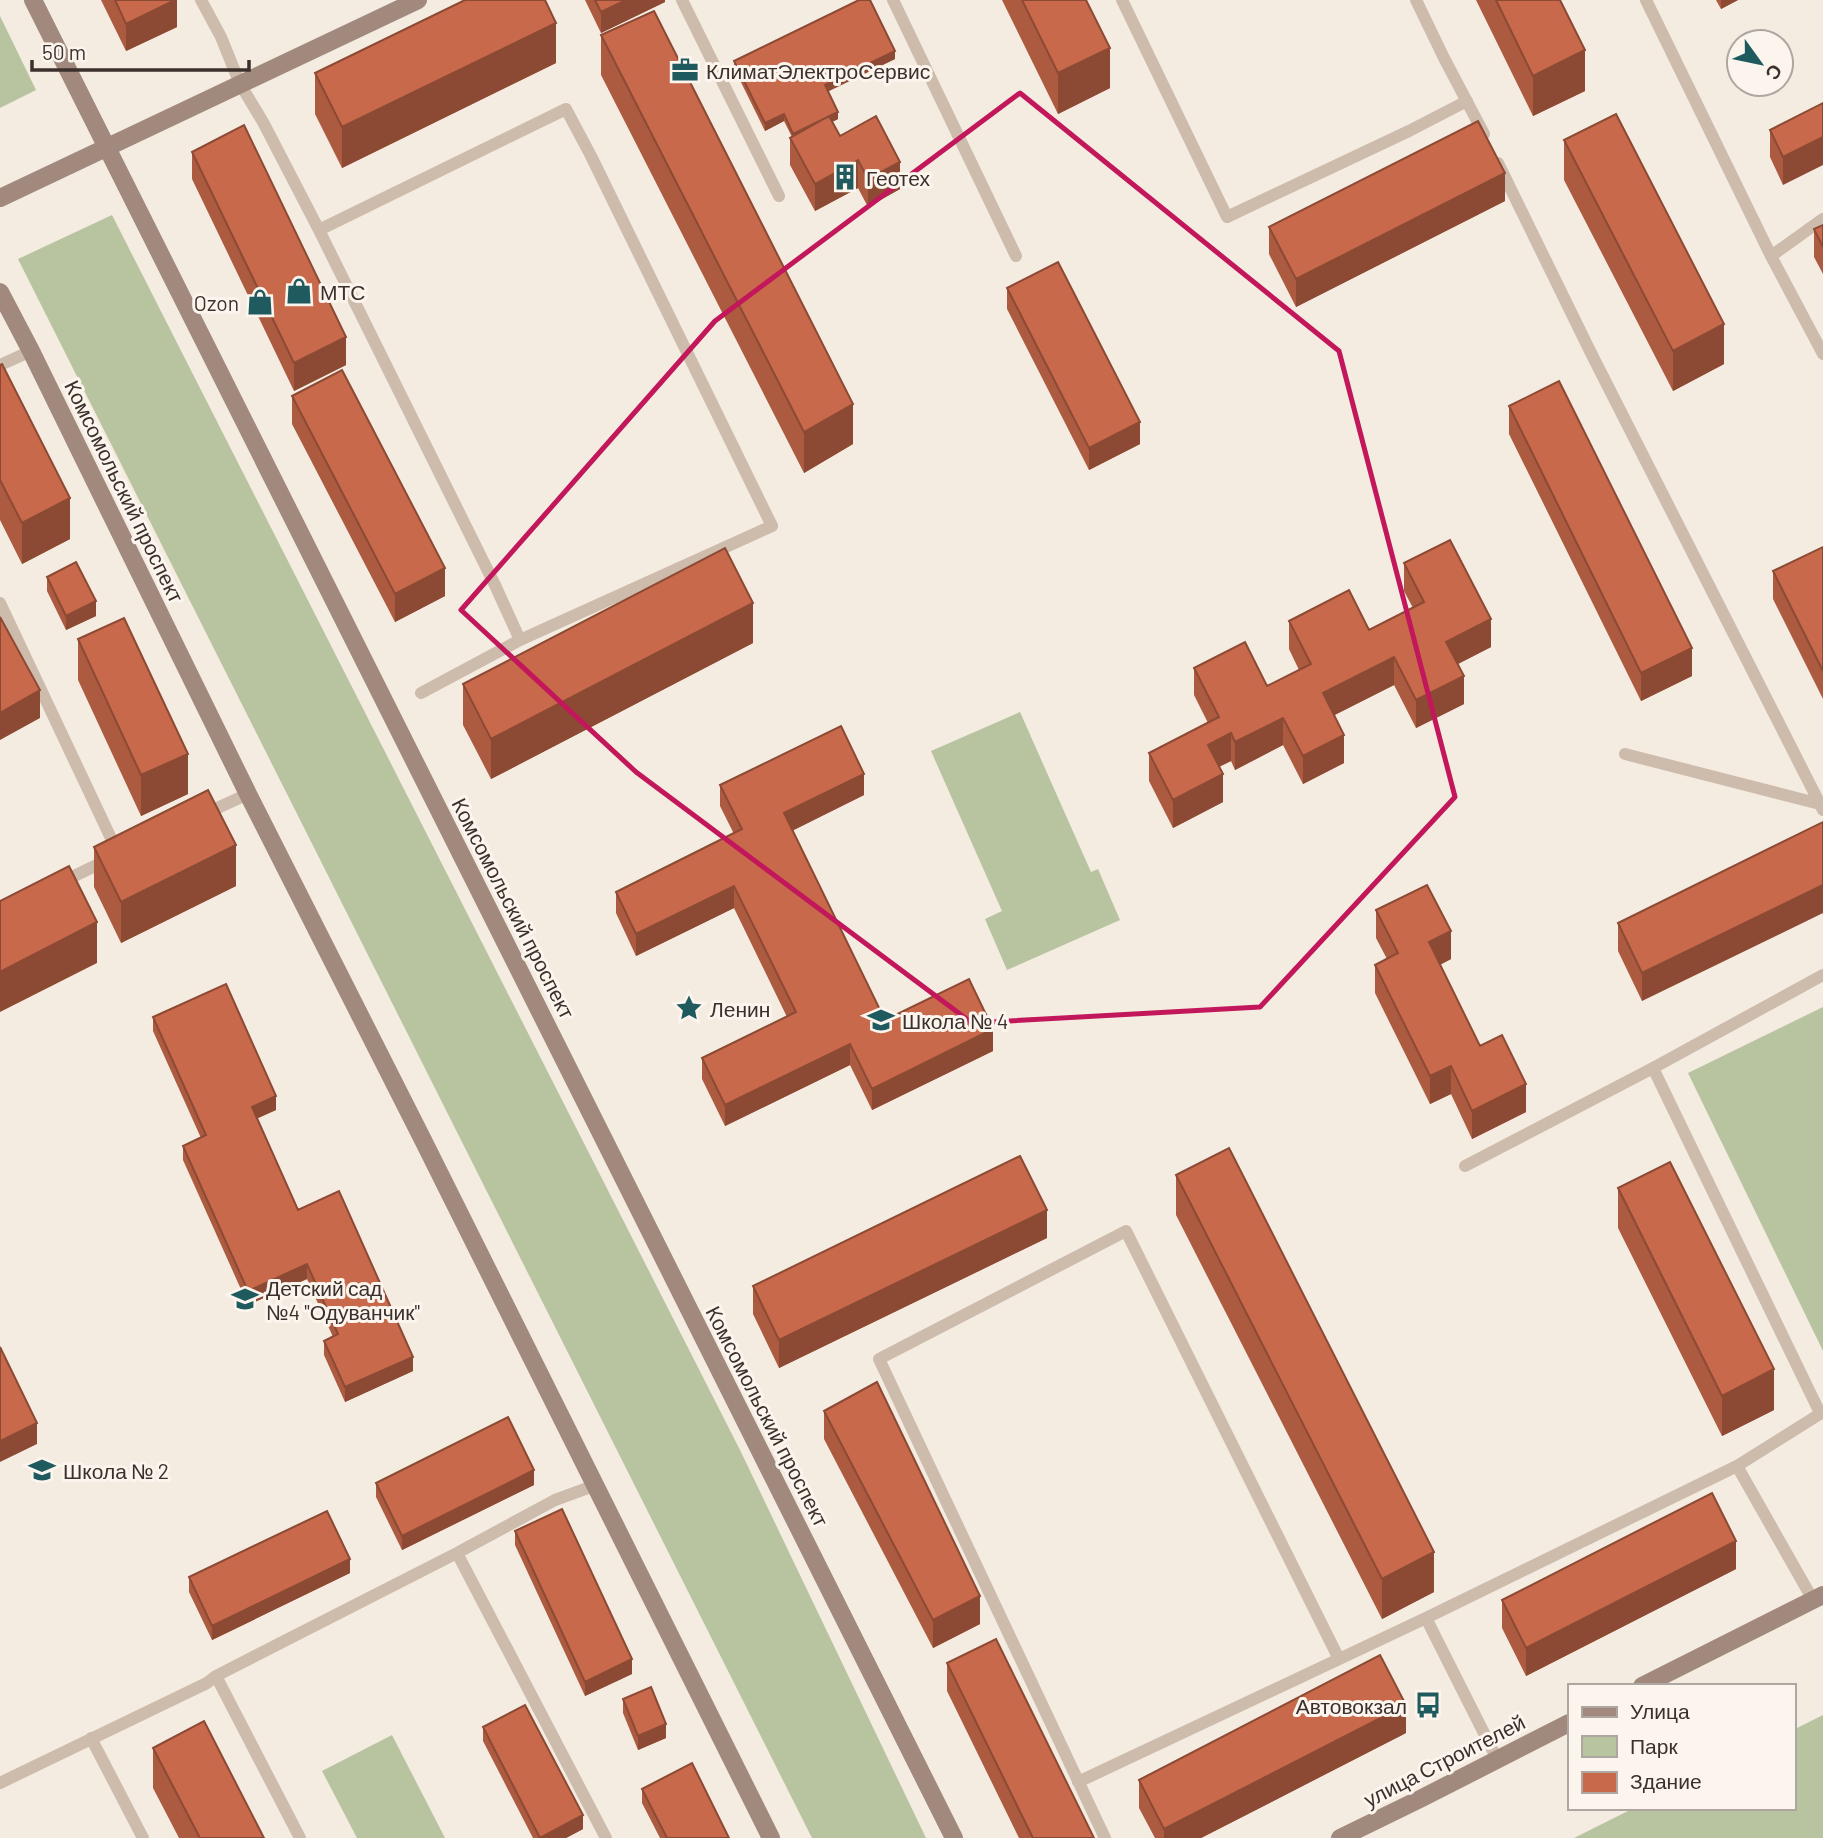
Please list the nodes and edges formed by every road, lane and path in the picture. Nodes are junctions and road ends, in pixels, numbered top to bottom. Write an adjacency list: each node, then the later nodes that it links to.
1 (33, 0): 11 (main road, Комсомольский проспект)
2 (201, 0): 9 (lane)
3 (418, 0): 9 (main road)
4 (682, 0): 12 (lane)
5 (893, 0): 16 (lane)
6 (1122, 0): 10 (lane)
7 (1416, 0): 10 (lane)
8 (1646, 0): 17 (lane)
9 (240, 84): 11 (main road); 15 (lane)
10 (1467, 101): 27 (lane)
11 (108, 146): 13 (main road); 51 (main road, Комсомольский проспект)
12 (779, 196)
13 (0, 198)
14 (1823, 219): 17 (lane)
15 (319, 230): 23 (lane); 23 (lane)
16 (1016, 256)
17 (1771, 256): 20 (lane)
18 (0, 292): 19 (main road, Комсомольский проспект)
19 (31, 351): 21 (lane); 26 (main road, Комсомольский проспект)
20 (1823, 354)
21 (0, 365)
22 (0, 603): 29 (lane)
23 (520, 640): 24 (lane)
24 (421, 693)
25 (1625, 754): 27 (lane)
26 (248, 794): 28 (lane); 35 (main road, Комсомольский проспект)
27 (1821, 807)
28 (186, 822)
29 (47, 889)
30 (1823, 975): 31 (lane)
31 (1653, 1068): 32 (lane); 33 (lane)
32 (1465, 1166)
33 (1822, 1413): 34 (lane)
34 (1737, 1466): 37 (lane); 38 (lane)
35 (596, 1485): 36 (lane); 50 (main road, Комсомольский проспект)
36 (457, 1553): 40 (lane); 49 (lane)
37 (1818, 1597): 41 (main road)
38 (1426, 1618): 39 (lane); 44 (lane)
39 (1339, 1659): 45 (lane); 45 (lane)
40 (216, 1676): 43 (lane); 48 (lane)
41 (1646, 1684)
42 (1568, 1724): 44 (main road, улица Строителей)
43 (92, 1738): 46 (lane); 47 (lane)
44 (1497, 1759): 53 (main road, улица Строителей)
45 (1079, 1782): 52 (lane)
46 (0, 1783)
47 (143, 1838)
48 (300, 1838)
49 (606, 1838)
50 (771, 1838)
51 (954, 1838)
52 (1105, 1838)
53 (1340, 1838)

